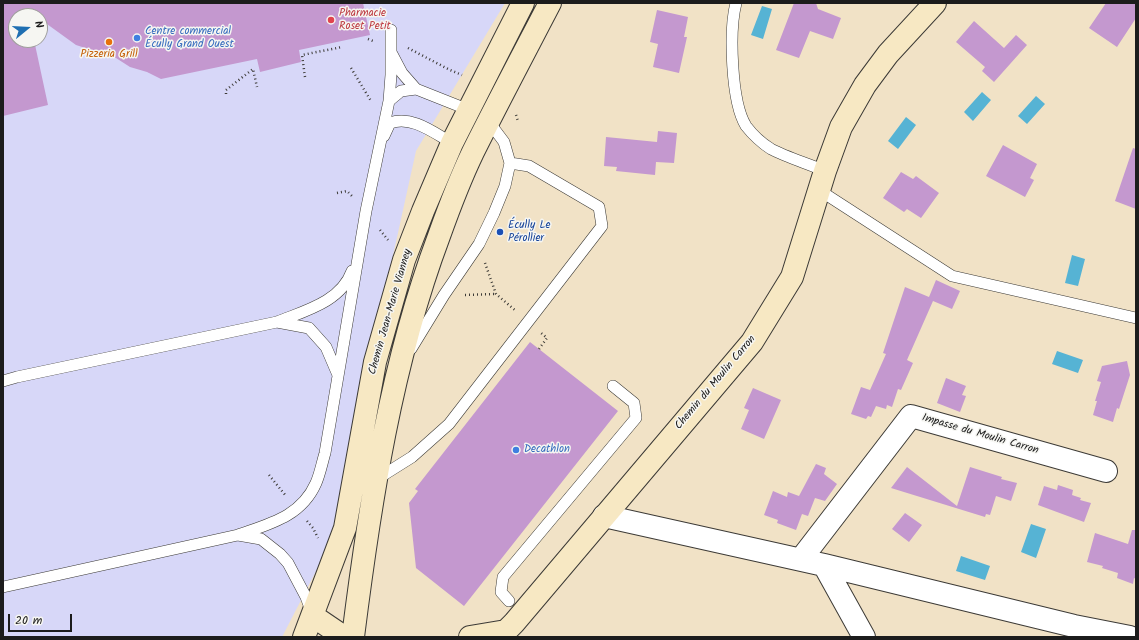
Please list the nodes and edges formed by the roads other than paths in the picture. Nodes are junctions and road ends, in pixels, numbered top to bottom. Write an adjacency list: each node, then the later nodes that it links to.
1 (523, 3): 9 (street, Chemin Jean-Marie Vianney)
2 (550, 3): 10 (street, Chemin Jean-Marie Vianney)
3 (736, 3): 15 (lane)
4 (935, 3): 15 (street, Chemin du Moulin Carron)
5 (391, 30): 6 (lane)
6 (391, 53): 7 (lane); 8 (lane)
7 (416, 89): 8 (lane); 9 (lane)
8 (389, 101): 12 (lane)
9 (469, 110): 10 (street); 11 (street, Chemin Jean-Marie Vianney)
10 (489, 122): 13 (street, Chemin Jean-Marie Vianney); 14 (lane)
11 (452, 143): 12 (lane); 13 (street); 31 (street, Chemin Jean-Marie Vianney)
12 (379, 147): 16 (lane)
13 (472, 154): 19 (street, Chemin Jean-Marie Vianney)
14 (510, 164): 19 (lane); 24 (lane)
15 (822, 180): 17 (lane); 25 (street, Chemin du Moulin Carron)
16 (359, 252): 18 (lane); 20 (lane)
17 (1136, 318)
18 (277, 322): 20 (lane); 21 (lane)
19 (400, 366): 24 (street, Chemin Jean-Marie Vianney)
20 (338, 375): 26 (lane)
21 (3, 381)
22 (613, 386): 30 (lane)
23 (1106, 471): 27 (street, Impasse du Moulin Carron)
24 (377, 479): 35 (street, Chemin Jean-Marie Vianney)
25 (604, 516): 27 (street); 32 (street, Chemin du Moulin Carron)
26 (238, 535): 29 (lane); 31 (lane)
27 (801, 559): 28 (street)
28 (824, 565): 37 (street); 38 (street)
29 (3, 587)
30 (509, 601)
31 (313, 616): 33 (street, Chemin Jean-Marie Vianney); 34 (street)
32 (506, 635): 36 (street)
33 (304, 637)
34 (344, 637)
35 (353, 637)
36 (470, 637)
37 (864, 637)
38 (1130, 637)

